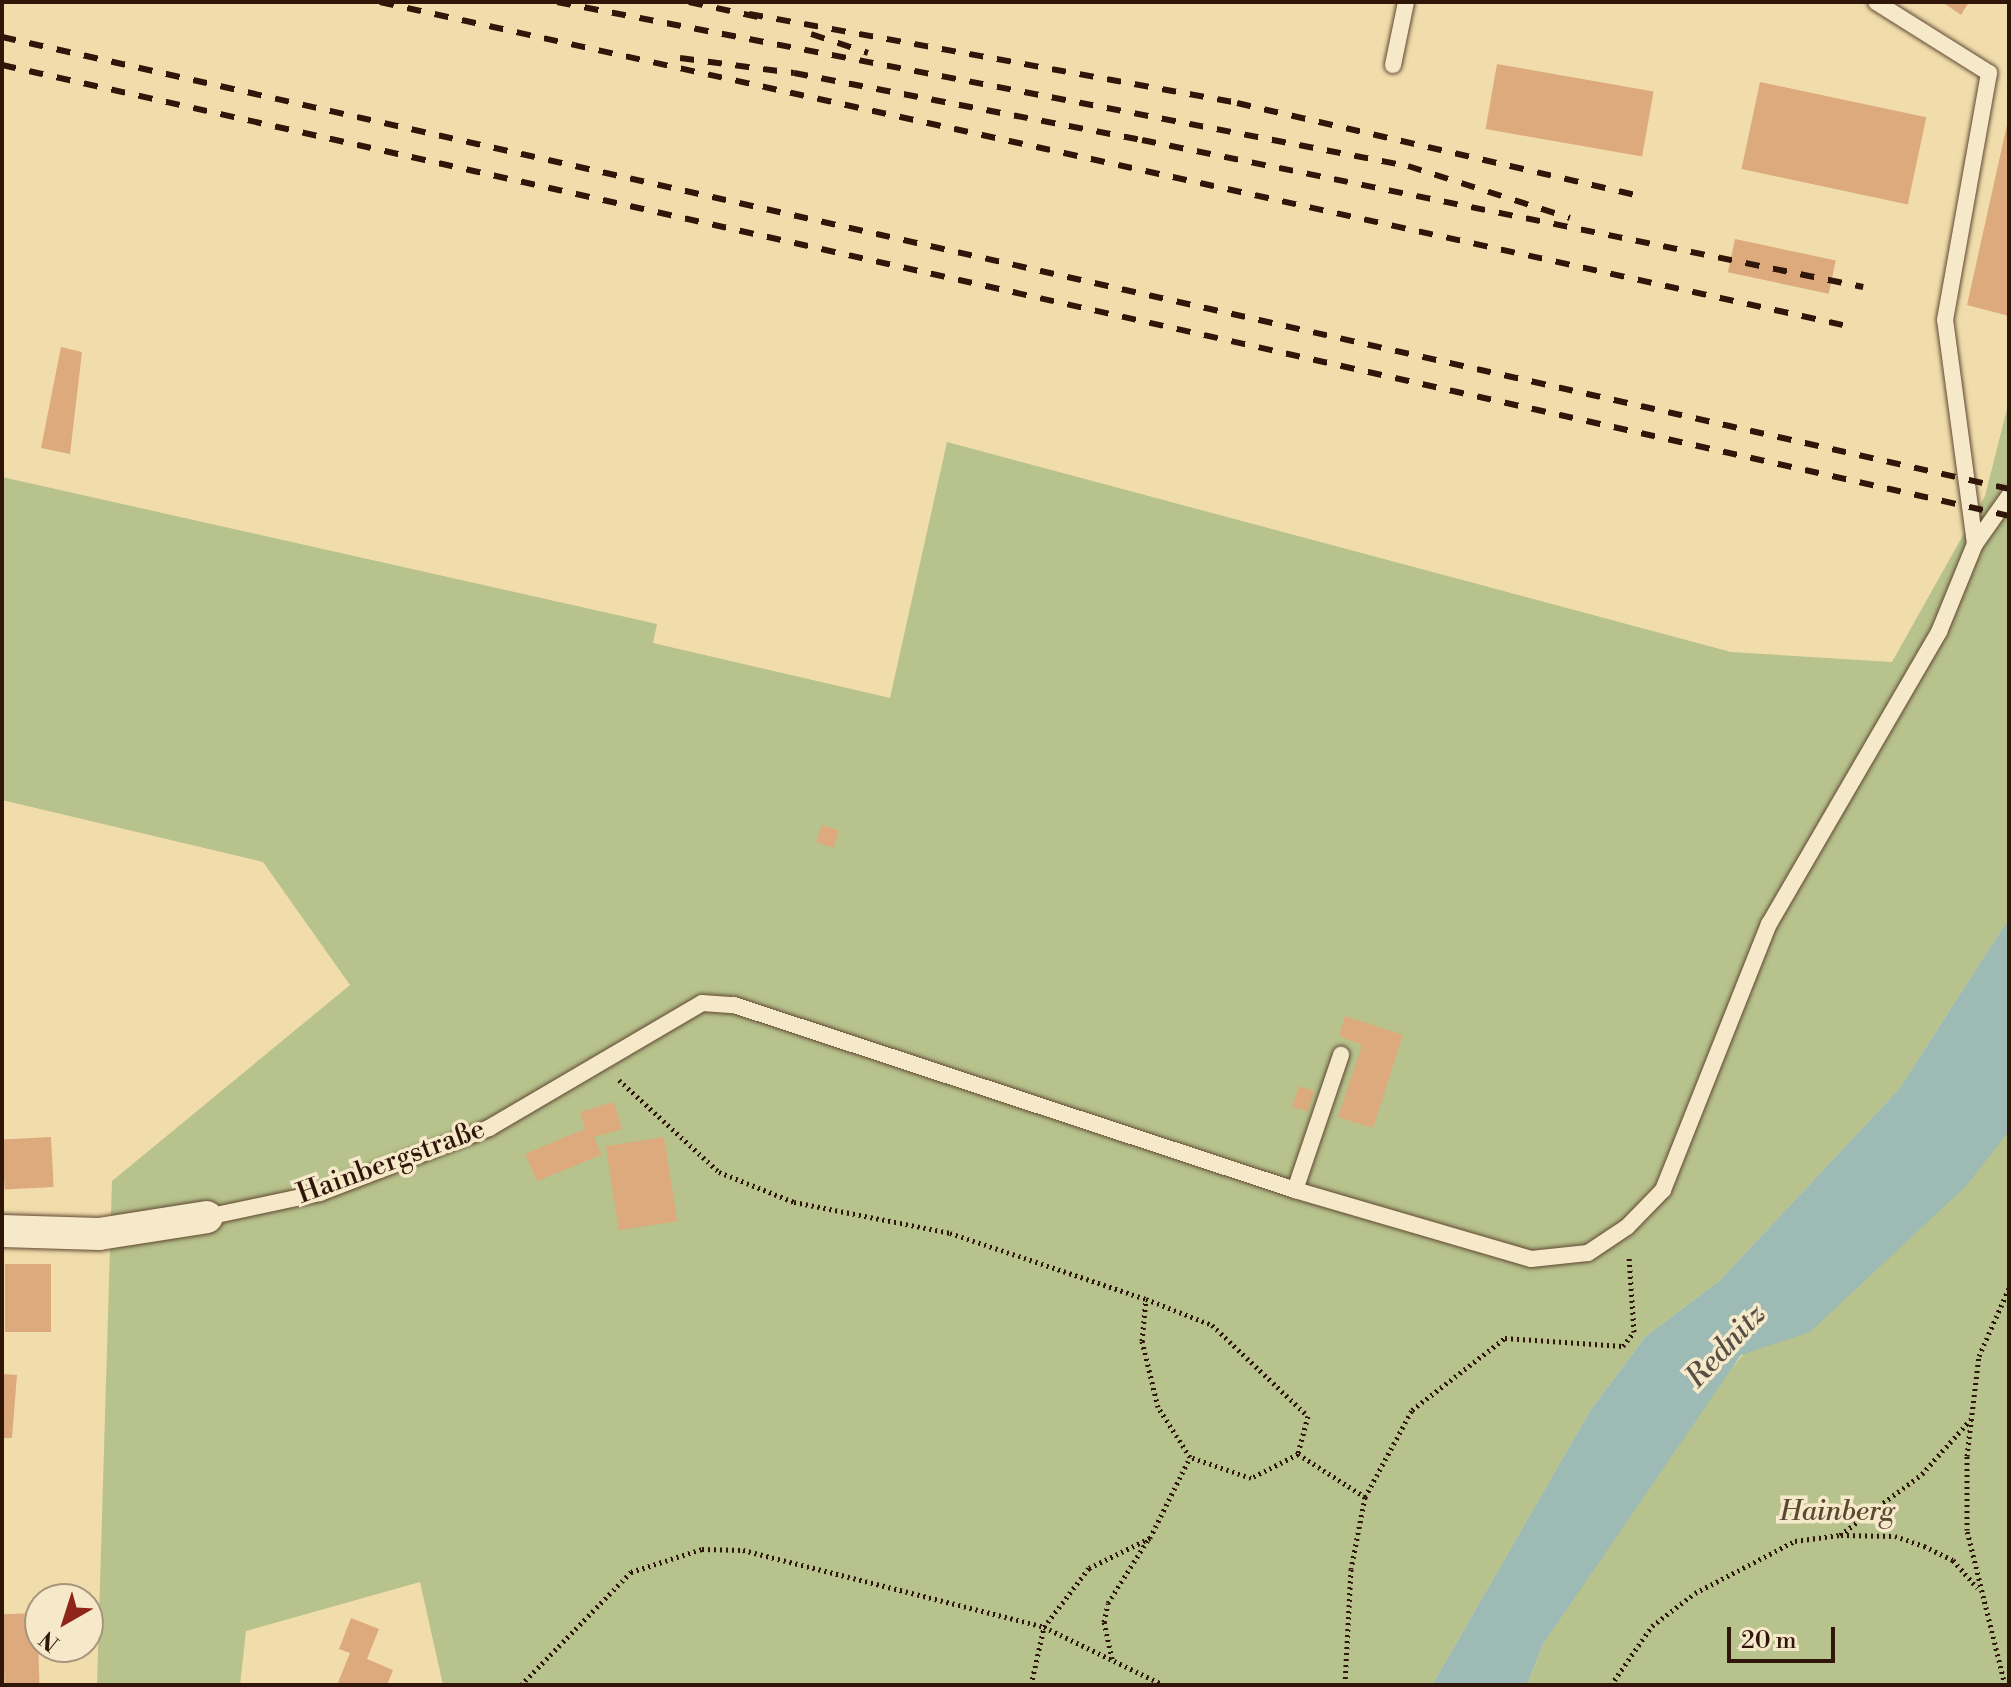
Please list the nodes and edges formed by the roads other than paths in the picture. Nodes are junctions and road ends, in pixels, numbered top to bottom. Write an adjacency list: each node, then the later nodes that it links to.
1 (1406, 2): 3 (lane)
2 (1876, 2): 5 (lane)
3 (1393, 65)
4 (2009, 496): 5 (lane)
5 (1975, 544): 7 (lane)
6 (1341, 1055): 7 (lane)
7 (1295, 1190): 8 (lane, Hainbergstraße)
8 (207, 1217): 9 (street, Hainbergstraße)
9 (2, 1231)

